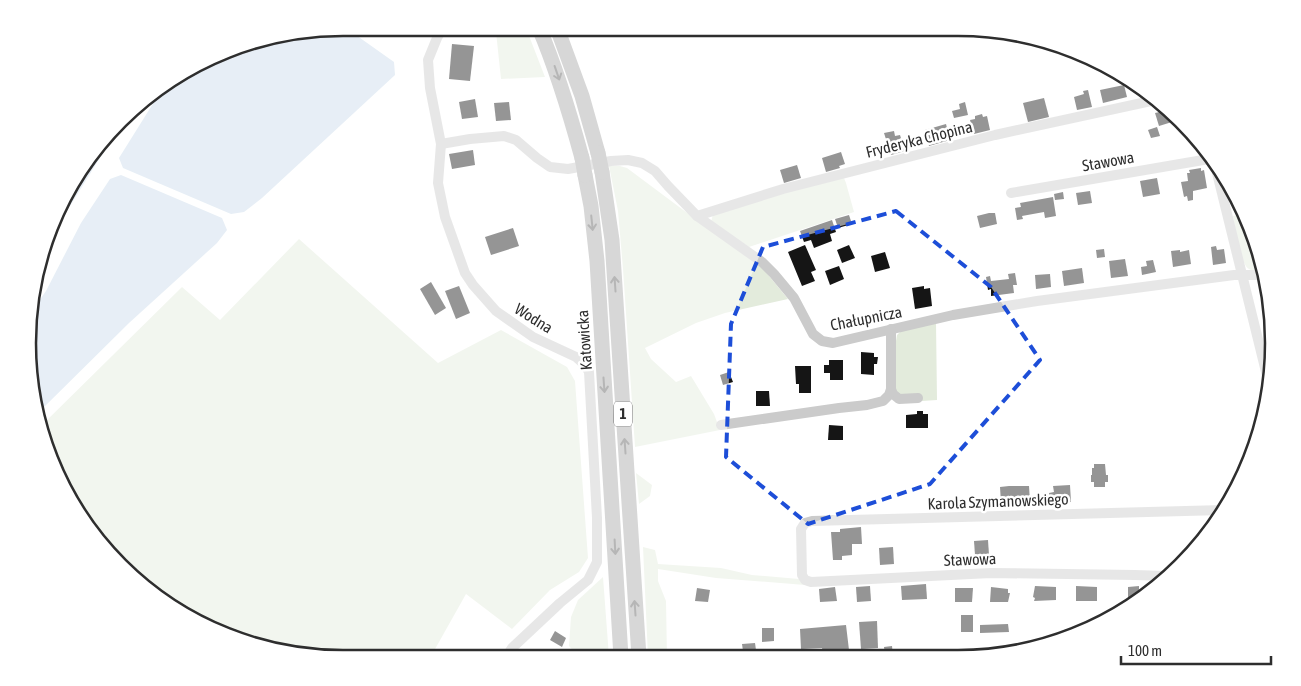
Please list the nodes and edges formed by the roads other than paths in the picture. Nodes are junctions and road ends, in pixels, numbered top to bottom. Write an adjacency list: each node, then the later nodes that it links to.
1 (438, 36): 5 (street, Wodna)
2 (542, 36): 23 (main road, Katowicka / 1, one-way to 23, bridge)
3 (560, 36): 24 (main road, 1, one-way to 3, bridge)
4 (1147, 102): 9 (street, Fryderyka Chopina)
5 (441, 144): 9 (street, Chałupnicza); 22 (street, Wodna)
6 (1204, 160): 8 (street, Stawowa)
7 (1220, 183): 10 (street)
8 (1011, 193)
9 (697, 216): 12 (street, Chałupnicza)
10 (1243, 275): 11 (street, Chałupnicza); 12 (street, Chałupnicza); 13 (street)
11 (1257, 275)
12 (891, 329): 14 (street)
13 (1264, 363)
14 (891, 389): 16 (street); 17 (street)
15 (918, 398): 16 (street)
16 (899, 399): 17 (street)
17 (883, 402): 18 (street)
18 (721, 425)
19 (1215, 510): 20 (street, Karola Szymanowskiego)
20 (802, 552): 21 (street, Stawowa)
21 (1158, 576)
22 (511, 650)
23 (621, 650)
24 (639, 650)

